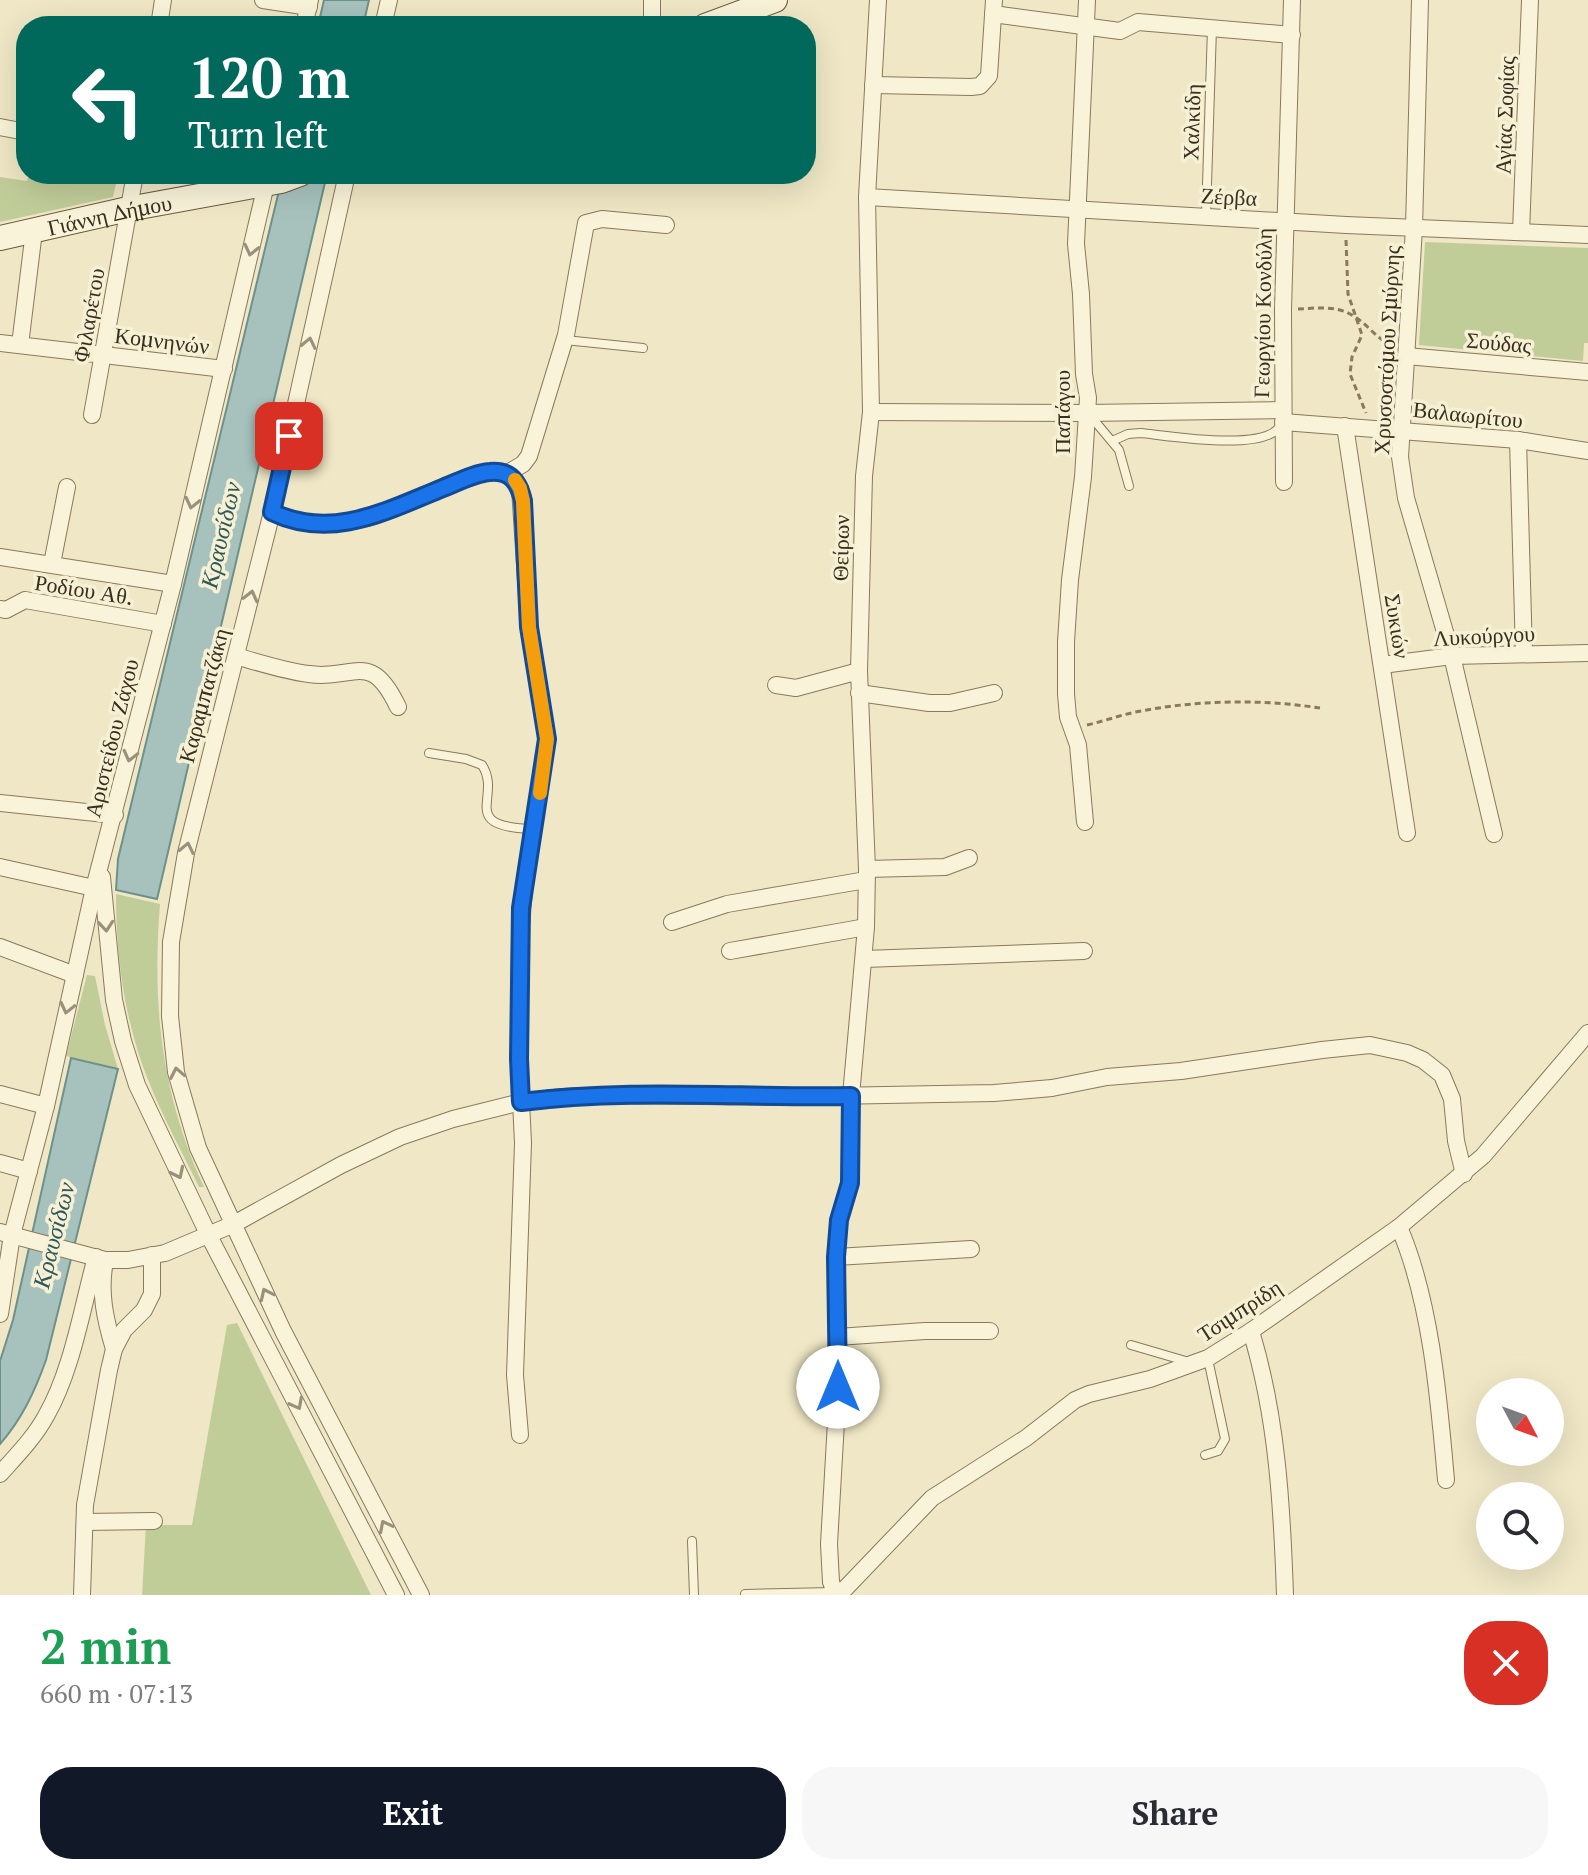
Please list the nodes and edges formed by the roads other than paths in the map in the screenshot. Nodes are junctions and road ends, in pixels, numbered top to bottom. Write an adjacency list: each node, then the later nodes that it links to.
1 (263, 0): 8 (street)
2 (775, 0): 10 (street)
3 (878, 0): 14 (street, Θείρων)
4 (1087, 0): 11 (street, Παπάγου)
5 (1292, 0): 13 (street, Γεωργίου Κονδύλη)
6 (1420, 0): 25 (street, Χρυσοστόμου Σμύρνης)
7 (1530, 0): 27 (street, Αγίας Σοφίας)
8 (309, 4)
9 (993, 7): 11 (street); 14 (street)
10 (732, 16)
11 (1085, 24): 12 (street); 21 (street, Παπάγου)
12 (1212, 28): 13 (street); 22 (lane, Χαλκίδη)
13 (1292, 35): 23 (street, Γεωργίου Κονδύλη)
14 (873, 85): 19 (street, Θείρων)
15 (133, 184): 20 (street, Φιλαρέτου)
16 (250, 184): 20 (street, Γιάννη Δήμου)
17 (277, 184): 36 (street, Αριστείδου Ζάχου, one-way to 36)
18 (345, 184): 51 (street, Καραμπατζάκη, one-way to 18)
19 (867, 197): 21 (street, Ζέρβα); 38 (street, Θείρων)
20 (128, 209): 26 (street, Γιάννη Δήμου); 35 (street, Φιλαρέτου)
21 (1076, 209): 22 (street, Ζέρβα); 39 (street, Παπάγου)
22 (1206, 217): 23 (street, Ζέρβα)
23 (1285, 221): 25 (street, Ζέρβα); 41 (street, Γεωργίου Κονδύλη)
24 (666, 225): 30 (street)
25 (1414, 228): 27 (street, Ζέρβα); 34 (street, Χρυσοστόμου Σμύρνης)
26 (34, 231): 29 (street, Γιάννη Δήμου); 32 (street)
27 (1521, 232): 28 (street, Ζέρβα)
28 (1588, 235)
29 (0, 238)
30 (565, 340): 33 (lane); 47 (street)
31 (0, 343): 32 (street, Κομνηνών)
32 (20, 345): 35 (street, Κομνηνών)
33 (643, 348)
34 (1406, 351): 37 (street, Σούδας); 43 (street, Χρυσοστόμου Σμύρνης)
35 (103, 354): 36 (street, Κομνηνών); 40 (street, Φιλαρέτου)
36 (224, 369): 54 (street, Αριστείδου Ζάχου, one-way to 54)
37 (1588, 372)
38 (871, 412): 39 (street, Βαλαωρίτου); 62 (street, Θείρων)
39 (1087, 413): 41 (street, Βαλαωρίτου); 45 (lane); 70 (street, Παπάγου)
40 (92, 415)
41 (1283, 416): 42 (street, Βαλαωρίτου); 45 (lane); 48 (street, Γεωργίου Κονδύλη)
42 (1345, 426): 43 (street, Βαλαωρίτου); 61 (street, Συκιών)
43 (1401, 429): 44 (street, Βαλαωρίτου); 60 (street, Χρυσοστόμου Σμύρνης)
44 (1518, 440): 46 (street, Βαλαωρίτου); 58 (street)
45 (1112, 441): 49 (lane)
46 (1588, 451)
47 (506, 474): 51 (street); 71 (street)
48 (1284, 482)
49 (1129, 486)
50 (67, 487): 53 (street)
51 (272, 512): 59 (street, Καραμπατζάκη, one-way to 51)
52 (0, 557): 53 (street)
53 (52, 564): 54 (street)
54 (173, 584): 56 (street, Αριστείδου Ζάχου)
55 (0, 609): 56 (street, Ροδίου Αθ.)
56 (163, 624): 69 (street, Αριστείδου Ζάχου, one-way to 69)
57 (1588, 653): 58 (street, Λυκούργου)
58 (1524, 654): 60 (street, Λυκούργου)
59 (236, 656): 66 (street); 94 (street, Καραμπατζάκη, one-way to 59)
60 (1452, 656): 61 (street, Λυκούργου); 73 (street, Χρυσοστόμου Σμύρνης)
61 (1382, 665): 72 (street, Συκιών)
62 (859, 671): 63 (street); 64 (street, Θείρων)
63 (776, 685)
64 (859, 693): 65 (street); 77 (street, Θείρων)
65 (994, 693)
66 (398, 707)
67 (429, 753): 71 (lane)
68 (0, 803): 69 (street)
69 (115, 815): 74 (street, Αριστείδου Ζάχου)
70 (1085, 822)
71 (535, 829): 89 (street)
72 (1407, 833)
73 (1494, 834)
74 (106, 848): 78 (street, Αριστείδου Ζάχου); 97 (street, one-way to 97)
75 (969, 858): 77 (street)
76 (0, 867): 78 (street)
77 (867, 874): 79 (street); 80 (street, Θείρων)
78 (94, 888): 85 (street, Αριστείδου Ζάχου)
79 (672, 922)
80 (866, 927): 82 (street); 84 (street, Θείρων)
81 (0, 947): 85 (street)
82 (730, 951)
83 (1084, 951): 84 (street)
84 (864, 959): 88 (street, Θείρων)
85 (75, 975): 90 (street, Αριστείδου Ζάχου, one-way to 90)
86 (1588, 1033): 93 (street, Τσιμπρίδη)
87 (0, 1094): 90 (street)
88 (851, 1096): 89 (street); 93 (street); 100 (street, Θείρων)
89 (521, 1102): 94 (street); 109 (street)
90 (46, 1106): 92 (street, Αριστείδου Ζάχου)
91 (0, 1163): 92 (street)
92 (29, 1171): 96 (street, Αριστείδου Ζάχου)
93 (1464, 1174): 95 (street, Τσιμπρίδη)
94 (234, 1224): 97 (street); 120 (street, Καραμπατζάκη, one-way to 94)
95 (1399, 1227): 104 (street, Τσιμπρίδη); 112 (street)
96 (13, 1235): 101 (street); 102 (street, Αριστείδου Ζάχου)
97 (209, 1236): 99 (street); 119 (street, one-way to 119)
98 (971, 1249): 100 (street)
99 (152, 1255): 101 (street); 107 (street)
100 (836, 1257): 105 (street, Θείρων)
101 (101, 1258): 107 (street); 111 (street)
102 (0, 1314)
103 (990, 1331): 105 (street)
104 (1251, 1331): 108 (street, Τσιμπρίδη); 122 (street)
105 (837, 1337): 117 (street, Θείρων)
106 (1131, 1345): 108 (lane)
107 (114, 1349): 114 (street)
108 (1201, 1361): 110 (lane); 117 (street, Τσιμπρίδη)
109 (520, 1435)
110 (1205, 1455)
111 (0, 1474)
112 (1446, 1480)
113 (154, 1521): 114 (street)
114 (85, 1522): 118 (street)
115 (692, 1541): 121 (lane)
116 (745, 1594): 117 (lane)
117 (836, 1594)
118 (82, 1595)
119 (396, 1595)
120 (421, 1595)
121 (694, 1595)
122 (1285, 1595)

